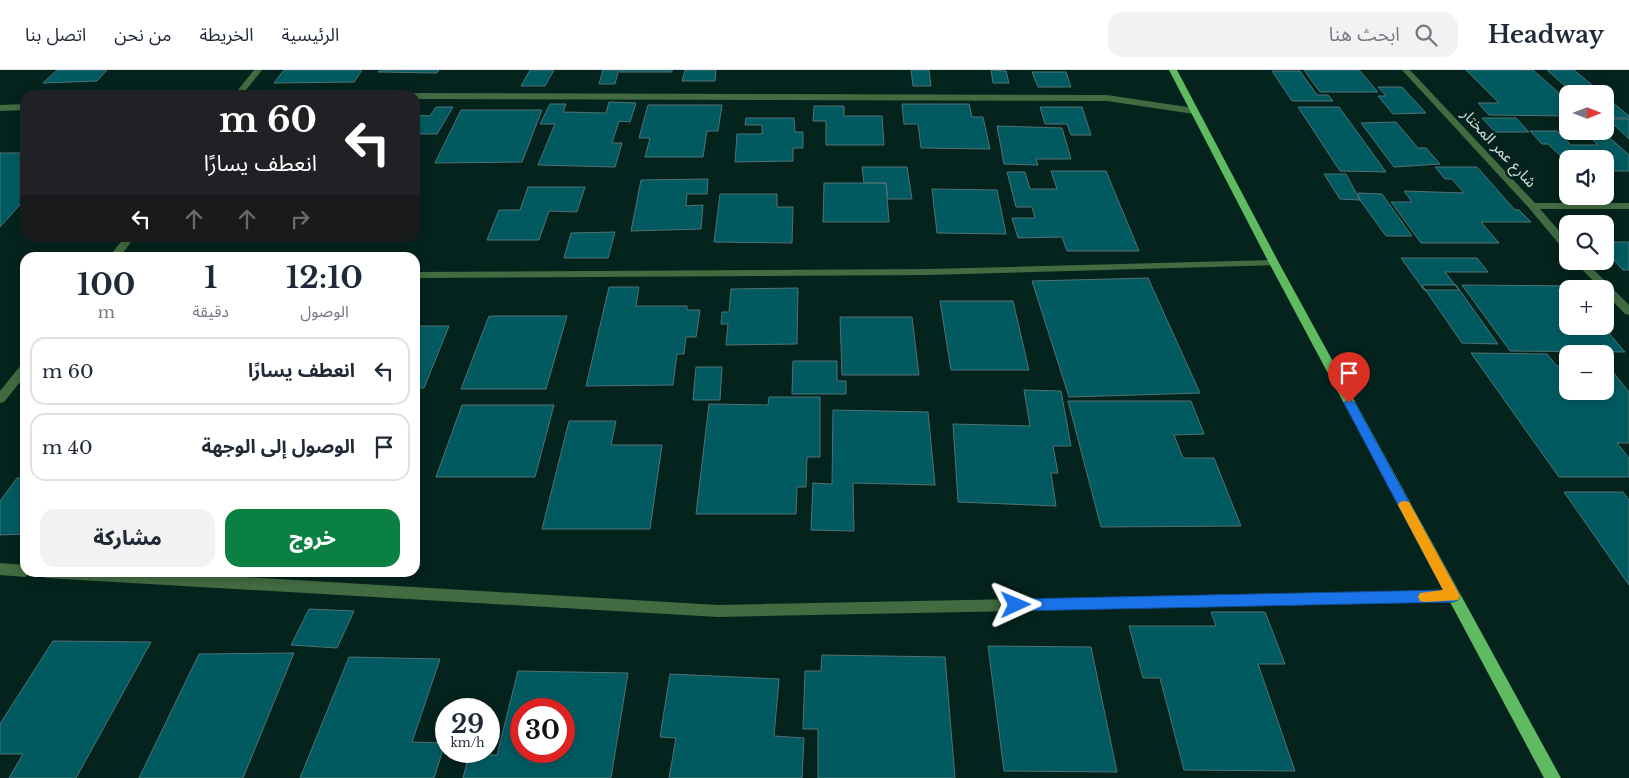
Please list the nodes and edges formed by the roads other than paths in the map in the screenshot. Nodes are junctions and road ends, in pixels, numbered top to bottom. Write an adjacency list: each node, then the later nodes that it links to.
1 (258, 70): 4 (street)
2 (1173, 70): 8 (main road)
3 (1406, 70): 9 (street, شارع عمر المختار)
4 (242, 90)
5 (420, 96): 8 (street)
6 (20, 107): 7 (street)
7 (0, 108)
8 (1194, 112): 14 (main road)
9 (1532, 206): 10 (street); 11 (street, شارع عمر المختار)
10 (1629, 206)
11 (1559, 238)
12 (126, 242): 13 (street)
13 (118, 252)
14 (1274, 263): 16 (street); 23 (main road)
15 (1587, 270): 17 (street)
16 (420, 275)
17 (1629, 311)
18 (20, 374): 19 (street)
19 (0, 399)
20 (0, 569): 21 (street)
21 (20, 571)
22 (132, 577): 23 (street)
23 (1453, 596): 24 (main road)
24 (1553, 778)

